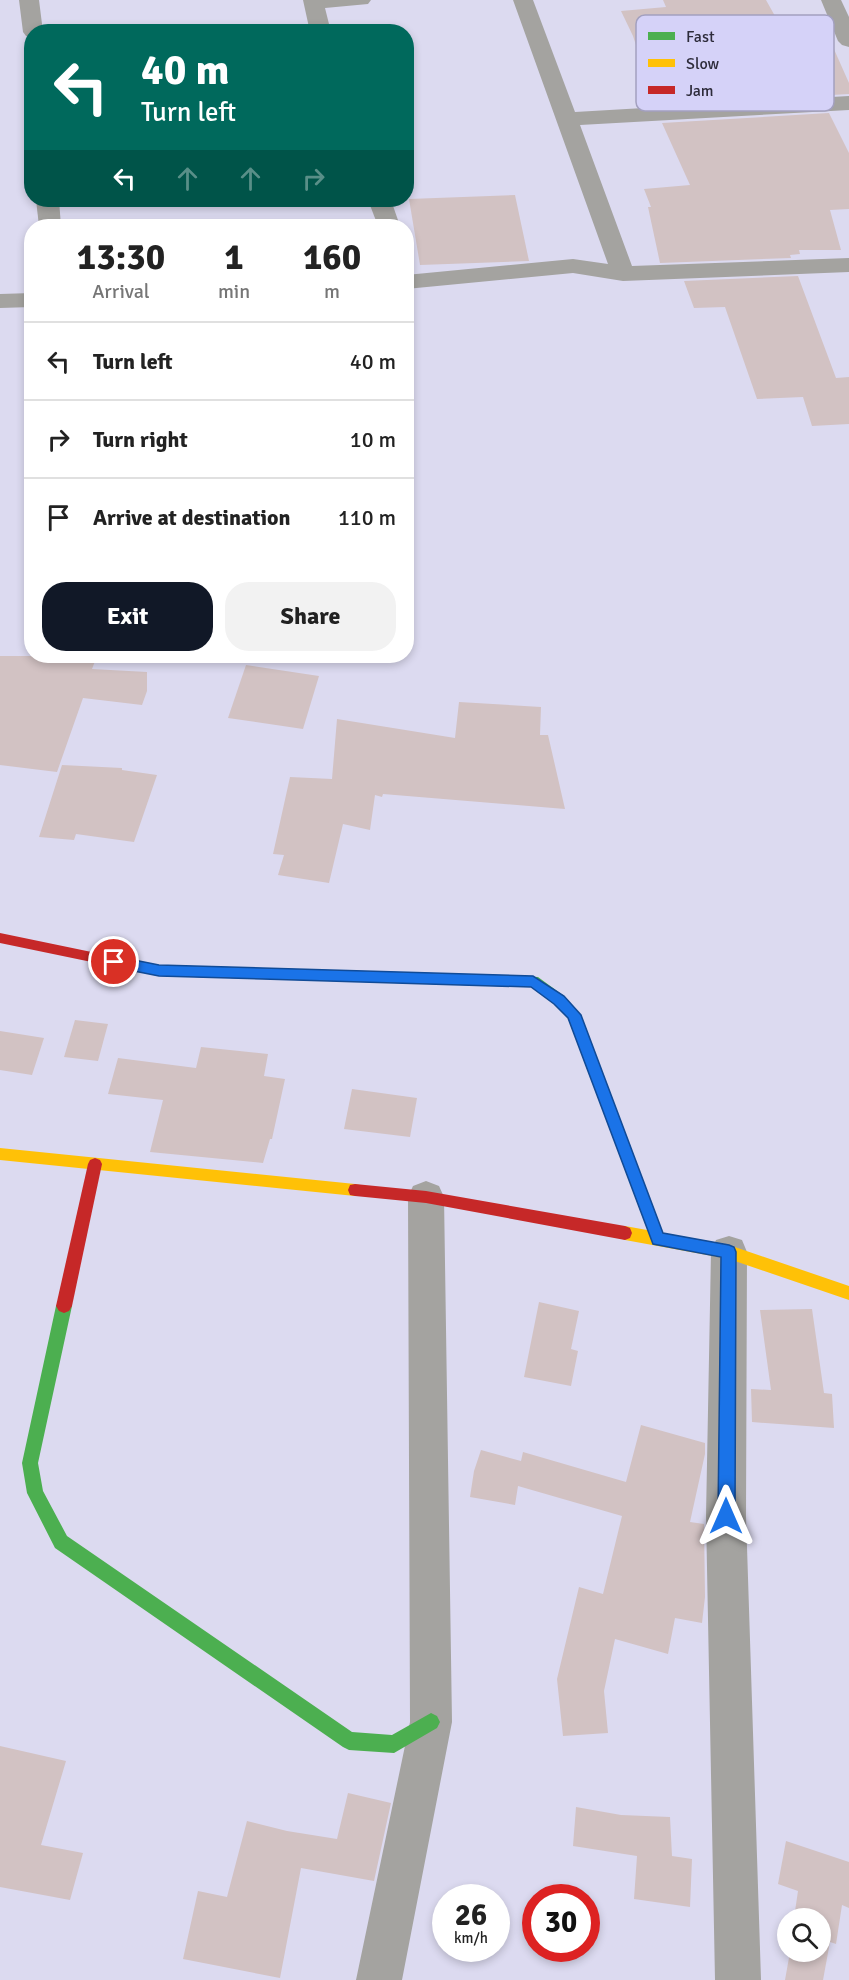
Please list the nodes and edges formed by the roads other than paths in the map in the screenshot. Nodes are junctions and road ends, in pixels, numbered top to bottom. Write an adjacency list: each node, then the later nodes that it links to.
1 (29, 0): 6 (street)
2 (361, 0): 5 (street)
3 (523, 0): 12 (street)
4 (831, 0): 8 (street)
5 (313, 1): 7 (street)
6 (32, 24)
7 (319, 24)
8 (849, 41)
9 (849, 103): 10 (street)
10 (834, 104)
11 (708, 111): 12 (street)
12 (566, 119): 14 (street)
13 (849, 265): 14 (street)
14 (622, 274): 15 (street)
15 (414, 280)
16 (24, 300): 17 (street)
17 (0, 301)
18 (0, 939): 22 (street)
19 (0, 1154): 20 (street)
20 (95, 1164): 21 (street); 25 (street)
21 (426, 1197): 22 (street); 25 (street)
22 (658, 1239): 23 (street)
23 (729, 1252): 24 (street); 27 (street)
24 (849, 1293)
25 (431, 1722): 26 (street)
26 (380, 1980)
27 (738, 1980)

